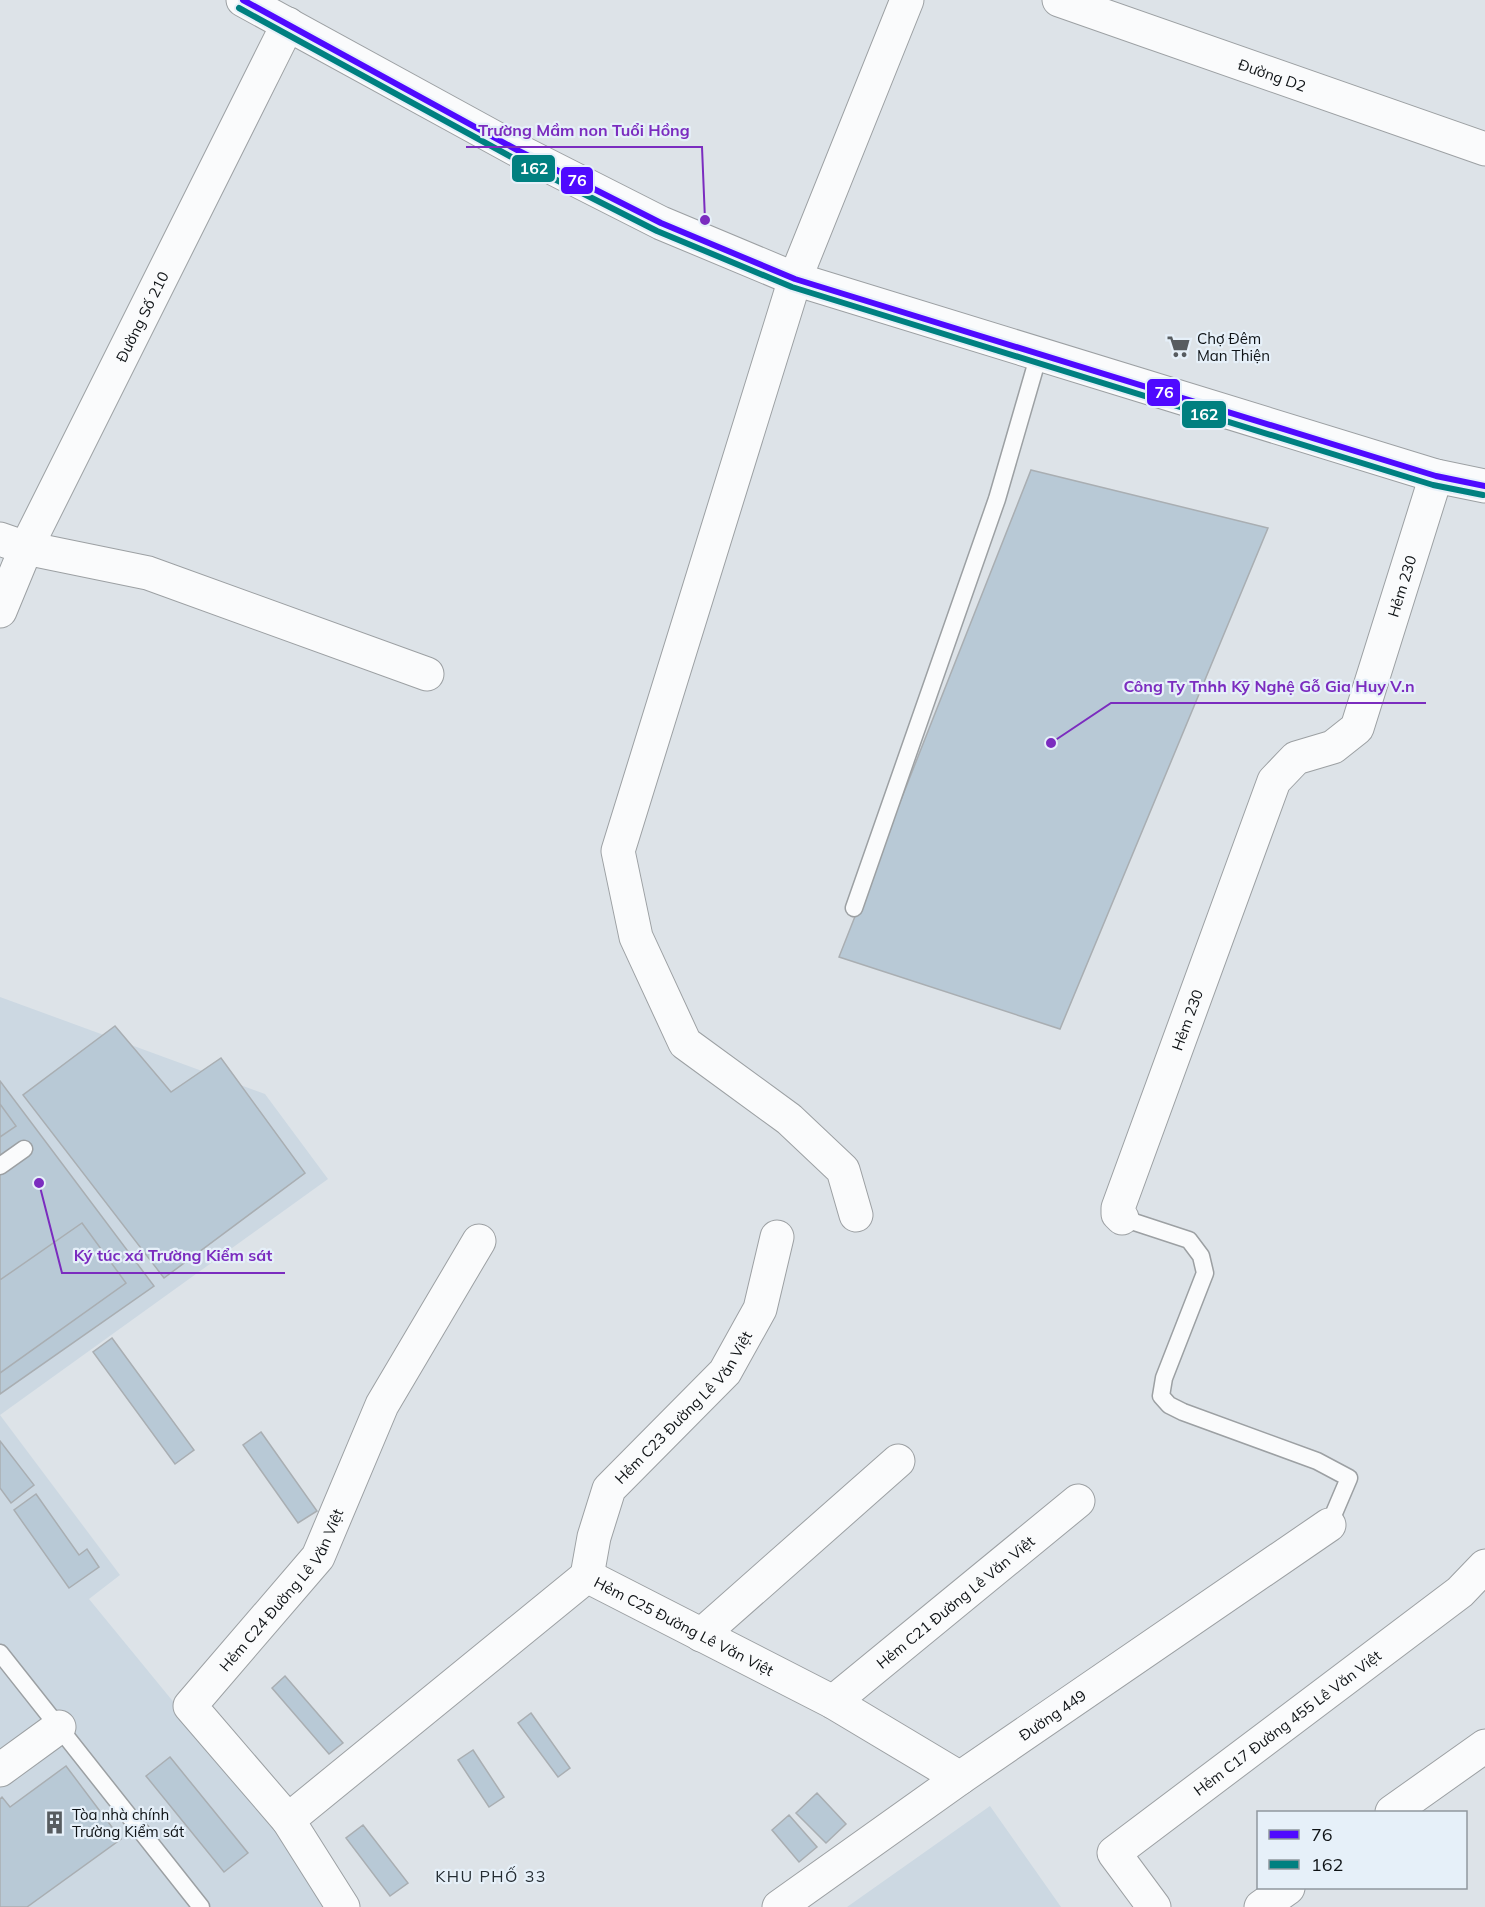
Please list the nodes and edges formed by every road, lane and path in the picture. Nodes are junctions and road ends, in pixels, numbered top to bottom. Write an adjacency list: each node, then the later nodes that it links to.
1 (243, 0): 4 (street)
2 (907, 0): 6 (street)
3 (1059, 0): 5 (street, Đường D2)
4 (288, 24): 6 (street); 10 (street, Đường Số 210)
5 (1485, 149)
6 (795, 279): 7 (street); 16 (street)
7 (1040, 354): 8 (street); 13 (lane)
8 (1436, 476): 9 (street); 17 (street, Hẻm 230)
9 (1485, 486)
10 (13, 544): 11 (street, Đường Số 210); 12 (street)
11 (0, 611)
12 (427, 674)
13 (855, 908)
14 (24, 1149): 15 (lane)
15 (0, 1166)
16 (856, 1215)
17 (1122, 1218): 22 (lane, Hẻm 230)
18 (777, 1237): 24 (street, Hẻm C23 Đường Lê Văn Việt)
19 (479, 1241): 33 (street, Hẻm C24 Đường Lê Văn Việt)
20 (898, 1461): 25 (street)
21 (1078, 1501): 27 (street, Hẻm C21 Đường Lê Văn Việt)
22 (1329, 1525): 31 (street, Đường 449)
23 (1485, 1566): 38 (street, Hẻm C17 Đường 455 Lê Văn Việt)
24 (587, 1576): 25 (street, Hẻm C25 Đường Lê Văn Việt); 33 (street, Hẻm C25 Đường Lê Văn Việt)
25 (701, 1635): 27 (street, Hẻm C25 Đường Lê Văn Việt)
26 (0, 1653): 28 (lane)
27 (833, 1702): 31 (street, Hẻm C25 Đường Lê Văn Việt)
28 (58, 1727): 30 (street); 35 (lane)
29 (1485, 1746): 32 (street)
30 (0, 1770)
31 (960, 1779): 37 (street, Đường 449)
32 (1393, 1811)
33 (288, 1820): 36 (street, Hẻm C24 Đường Lê Văn Việt)
34 (1285, 1889): 39 (street)
35 (201, 1907)
36 (343, 1907)
37 (778, 1907)
38 (1154, 1907)
39 (1261, 1907)

